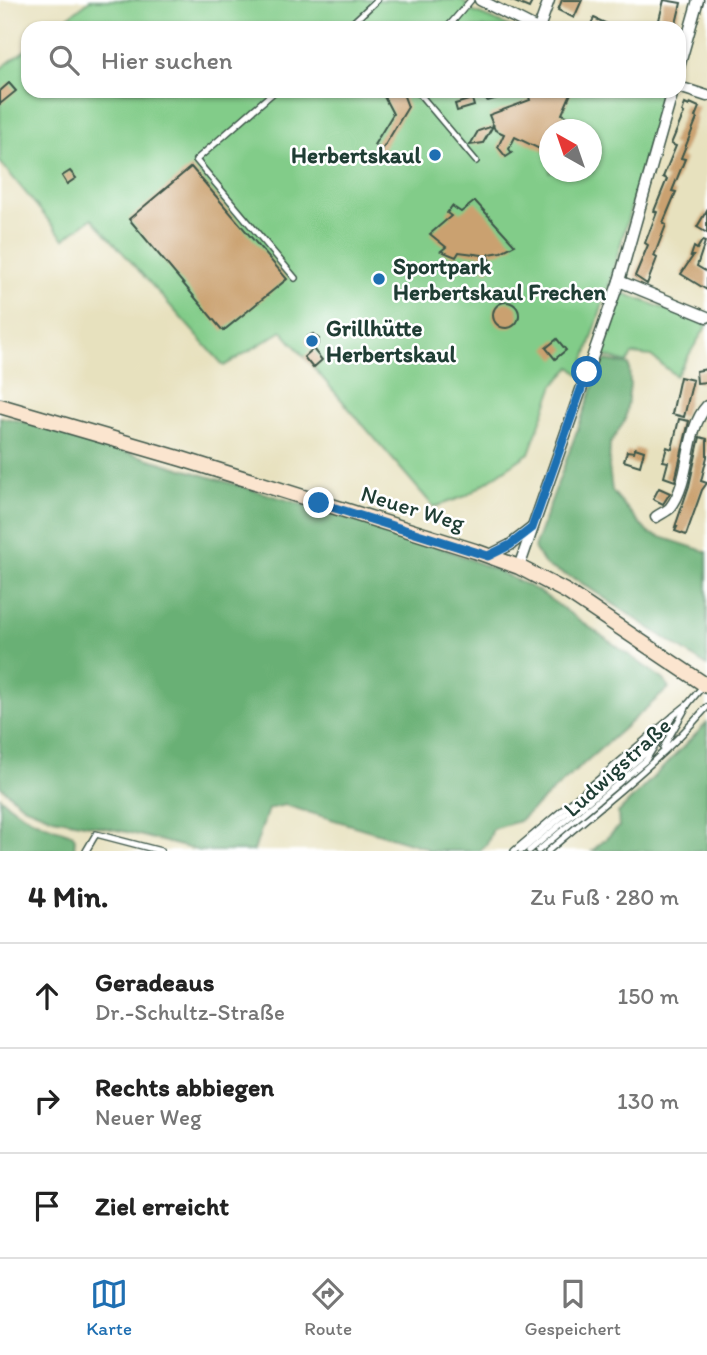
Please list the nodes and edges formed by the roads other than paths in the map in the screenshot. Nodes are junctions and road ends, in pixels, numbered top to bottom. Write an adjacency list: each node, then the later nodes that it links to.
1 (377, 0): 6 (lane)
2 (471, 0): 7 (lane)
3 (480, 0): 8 (street)
4 (549, 0): 9 (street)
5 (698, 0): 10 (street)
6 (355, 21)
7 (453, 21)
8 (523, 21)
9 (540, 21)
10 (686, 42)
11 (686, 89): 12 (street)
12 (707, 96)
13 (267, 98): 17 (lane)
14 (423, 98): 16 (lane)
15 (671, 98): 18 (street)
16 (476, 161)
17 (295, 278)
18 (619, 281): 19 (street); 23 (street)
19 (707, 317)
20 (0, 406): 24 (main road, Neuer Weg)
21 (707, 406): 22 (street)
22 (656, 517)
23 (532, 528): 24 (street); 25 (street)
24 (488, 556): 25 (main road, Neuer Weg)
25 (519, 567): 26 (main road, Neuer Weg)
26 (705, 685): 27 (lane)
27 (688, 704): 29 (lane); 32 (lane)
28 (707, 707): 32 (lane, Ludwigstraße)
29 (673, 716): 30 (lane); 35 (lane)
30 (666, 729): 31 (lane); 36 (lane)
31 (657, 744): 37 (lane); 38 (lane)
32 (660, 754): 39 (lane, Ludwigstraße)
33 (86, 851): 34 (lane)
34 (162, 851)
35 (514, 851)
36 (521, 851)
37 (529, 851)
38 (538, 851)
39 (548, 851)

